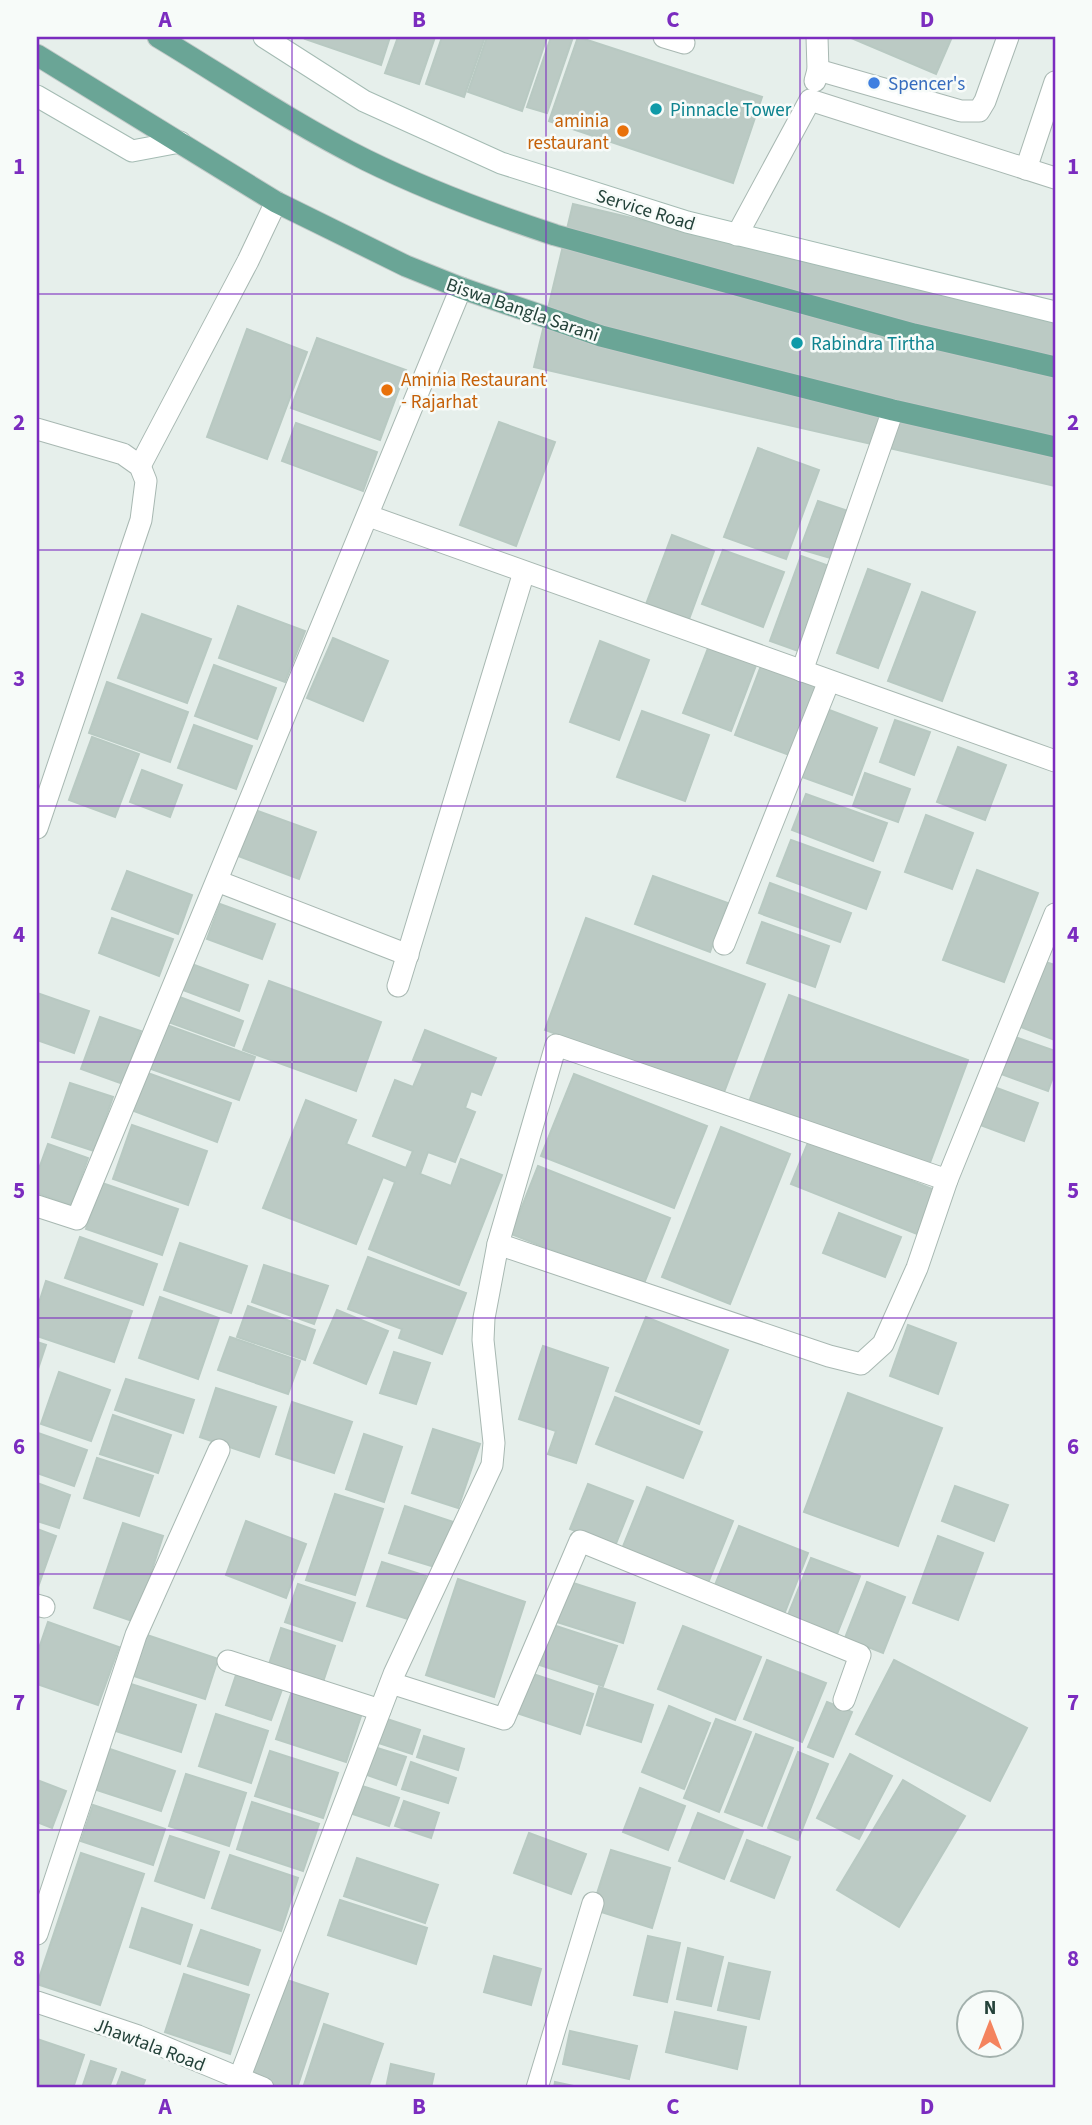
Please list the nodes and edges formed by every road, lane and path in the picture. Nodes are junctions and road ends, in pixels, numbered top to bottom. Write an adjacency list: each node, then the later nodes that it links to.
1 (158, 37): 17 (main road)
2 (264, 37): 14 (street, Service Road)
3 (817, 37): 6 (street)
4 (1008, 37): 6 (street)
5 (37, 55): 10 (main road, Biswa Bangla Sarani)
6 (818, 69): 9 (street)
7 (1055, 82): 11 (street)
8 (37, 96): 10 (street)
9 (810, 100): 11 (street); 14 (street)
10 (180, 142): 13 (main road, Biswa Bangla Sarani)
11 (1026, 169): 12 (street)
12 (1055, 178)
13 (275, 202): 15 (main road, Biswa Bangla Sarani); 21 (street)
14 (737, 235): 16 (street, Service Road)
15 (461, 288): 18 (main road, Biswa Bangla Sarani); 22 (street)
16 (1055, 312)
17 (1055, 367)
18 (893, 410): 20 (main road, Biswa Bangla Sarani); 24 (street)
19 (37, 429): 21 (street)
20 (1055, 447)
21 (140, 466): 27 (street)
22 (369, 516): 23 (street); 28 (street)
23 (524, 572): 24 (street); 31 (street)
24 (802, 671): 25 (street)
25 (829, 681): 26 (street); 30 (street)
26 (1055, 761)
27 (37, 828)
28 (217, 881): 31 (street); 34 (street)
29 (1055, 914): 33 (street)
30 (724, 944)
31 (408, 954): 32 (street)
32 (398, 986)
33 (947, 1180): 35 (street); 35 (street)
34 (37, 1206)
35 (498, 1244): 38 (street)
36 (219, 1450): 42 (street)
37 (228, 1661): 40 (street)
38 (391, 1683): 39 (street); 40 (street)
39 (844, 1700)
40 (380, 1710): 44 (street)
41 (593, 1903): 46 (street)
42 (37, 1934)
43 (37, 2002): 44 (street, Jhawtala Road)
44 (239, 2079): 45 (street, Jhawtala Road)
45 (263, 2088)
46 (537, 2088)

